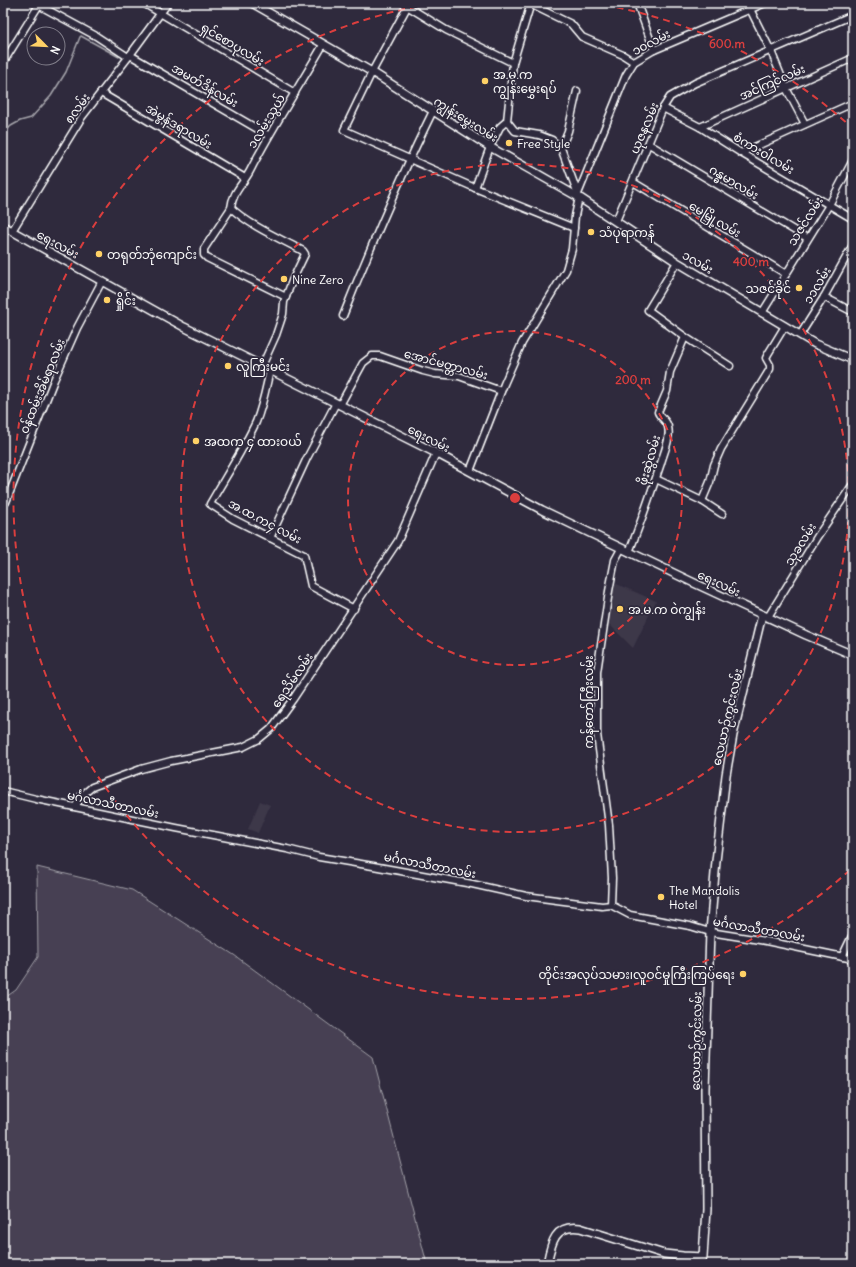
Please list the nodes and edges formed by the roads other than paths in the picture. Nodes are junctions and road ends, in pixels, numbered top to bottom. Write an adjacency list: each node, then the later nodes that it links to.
1 (143, 3): 11 (street, ရှင်စောပုလမ်း)
2 (168, 3): 11 (street, ၈လမ်း)
3 (252, 3): 13 (street, ကျွန်းမွှေးလမ်း)
4 (637, 3): 14 (street)
5 (747, 3): 10 (street)
6 (765, 3): 10 (street, ၁၀လမ်း)
7 (37, 4): 16 (street, အမတ်ဒိန်လမ်း); 18 (street)
8 (530, 4): 19 (street); 20 (street)
9 (404, 5): 20 (street); 21 (street)
10 (750, 10): 14 (street, ၁၀လမ်း); 15 (street)
11 (160, 13): 16 (street, ၈လမ်း); 25 (street, ရှင်စောပုလမ်း)
12 (853, 15): 15 (street, ယုဇနလမ်း)
13 (323, 45): 21 (street, ကျွန်းမွှေးလမ်း); 25 (street, ၁လမ်းသွယ်)
14 (654, 50): 19 (street, ၁၀လမ်း)
15 (771, 51): 22 (street); 27 (street, ယုဇနလမ်း)
16 (129, 56): 24 (street, ၈လမ်း); 32 (street, အမတ်ဒိန်လမ်း)
17 (853, 58): 22 (street, အင်ကြင်လမ်း)
18 (3, 62)
19 (634, 62): 42 (street, ၁၀လမ်း)
20 (513, 63): 29 (street)
21 (372, 72): 28 (street, ကျွန်းမွှေးလမ်း); 37 (street)
22 (786, 88): 30 (street); 31 (street, အင်ကြင်လမ်း)
23 (577, 90): 35 (street)
24 (101, 93): 39 (street, အဲမွန်ဒရာလမ်း); 49 (street, ၈လမ်း)
25 (295, 93): 32 (street, ၁လမ်းသွယ်)
26 (853, 103): 30 (street)
27 (663, 108): 31 (street, စံကားဝါလမ်း); 33 (street, ယုဇနလမ်း)
28 (433, 111): 34 (street, ကျွန်းမွှေးလမ်း); 37 (street)
29 (508, 122): 34 (street); 35 (street)
30 (805, 124): 36 (street)
31 (700, 126): 36 (street, စံကားဝါလမ်း)
32 (268, 135): 39 (street, ၁လမ်းသွယ်)
33 (649, 144): 40 (street, ယုဇနလမ်း); 50 (street, ဂန္ဓမာလမ်း)
34 (490, 147): 41 (street); 42 (street, ကျွန်းမွှေးလမ်း)
35 (561, 148): 42 (street)
36 (741, 153): 43 (street, စံကားဝါလမ်း)
37 (409, 159): 41 (street); 59 (street)
38 (853, 160): 43 (street, သဇင်လမ်း)
39 (245, 178): 44 (street, ၁လမ်းသွယ်)
40 (633, 182): 46 (street, ယုဇနလမ်း); 53 (street, မေမြို့လမ်း)
41 (475, 188): 48 (street)
42 (578, 195): 46 (street, ၁လမ်း); 48 (street)
43 (829, 205): 45 (street, စံကားဝါလမ်း); 50 (street, သဇင်လမ်း)
44 (231, 208): 55 (street); 55 (street, ၁လမ်းသွယ်)
45 (853, 219)
46 (616, 221): 52 (street, ၁လမ်း)
47 (3, 226): 49 (street, ရေးလမ်း)
48 (574, 228): 67 (street)
49 (12, 231): 54 (street, ရေးလမ်း)
50 (807, 238): 53 (street, သဇင်လမ်း)
51 (853, 245): 56 (street, ၁၁လမ်း)
52 (677, 262): 58 (street, ၁လမ်း); 62 (street)
53 (786, 274): 58 (street, သဇင်လမ်း)
54 (102, 281): 64 (street, ရေးလမ်း); 74 (street, ၀န်ထမ်းအိမ်ရာလမ်း)
55 (286, 297): 64 (street)
56 (824, 297): 57 (street); 61 (street, ၁၁လမ်း)
57 (853, 312)
58 (762, 313): 60 (street, ၁လမ်း)
59 (343, 316)
60 (784, 326): 61 (street, ၁လမ်း); 73 (street)
61 (800, 335): 63 (street, ၁လမ်း)
62 (685, 337): 65 (street); 71 (street, ဖိုးဆွဲလမ်း)
63 (853, 360)
64 (262, 366): 66 (street, ရေးလမ်း)
65 (730, 366)
66 (270, 370): 68 (street, ရေးလမ်း); 76 (street, အ.ထ.က၄ လမ်း)
67 (502, 391): 68 (street, အောင်မတ္တာလမ်း); 70 (street)
68 (338, 404): 69 (street, ရေးလမ်း); 76 (street)
69 (436, 453): 70 (street, ရေးလမ်း); 79 (street, ရေသိမ်လမ်း)
70 (470, 472): 77 (street, ရေးလမ်း)
71 (656, 479): 73 (street); 78 (street, ဖိုးဆွဲလမ်း)
72 (853, 484): 80 (street, သုခလမ်း)
73 (702, 501): 75 (street)
74 (6, 502)
75 (722, 514)
76 (270, 538): 79 (street, အ.ထ.က၄ လမ်း)
77 (621, 549): 78 (street, ရေးလမ်း); 84 (street, ကန်တော်ကြီးလမ်း)
78 (629, 552): 80 (street, ရေးလမ်း)
79 (354, 609): 83 (street, ရေသိမ်လမ်း)
80 (765, 616): 81 (street, ရေးလမ်း); 85 (street, လေယာဉ်ကွင်းလမ်း)
81 (853, 655)
82 (3, 791): 83 (street, မင်္ဂလာသီတာလမ်း)
83 (76, 807): 84 (street, မင်္ဂလာသီတာလမ်း)
84 (611, 905): 85 (street, မင်္ဂလာသီတာလမ်း)
85 (710, 932): 87 (street, မင်္ဂလာသီတာလမ်း); 89 (street, လေယာဉ်ကွင်းလမ်း)
86 (853, 934): 87 (street)
87 (842, 957): 88 (street, မင်္ဂလာသီတာလမ်း)
88 (853, 959)
89 (702, 1260): 90 (street, လေယာဉ်ကွင်းလမ်း)
90 (547, 1264)

